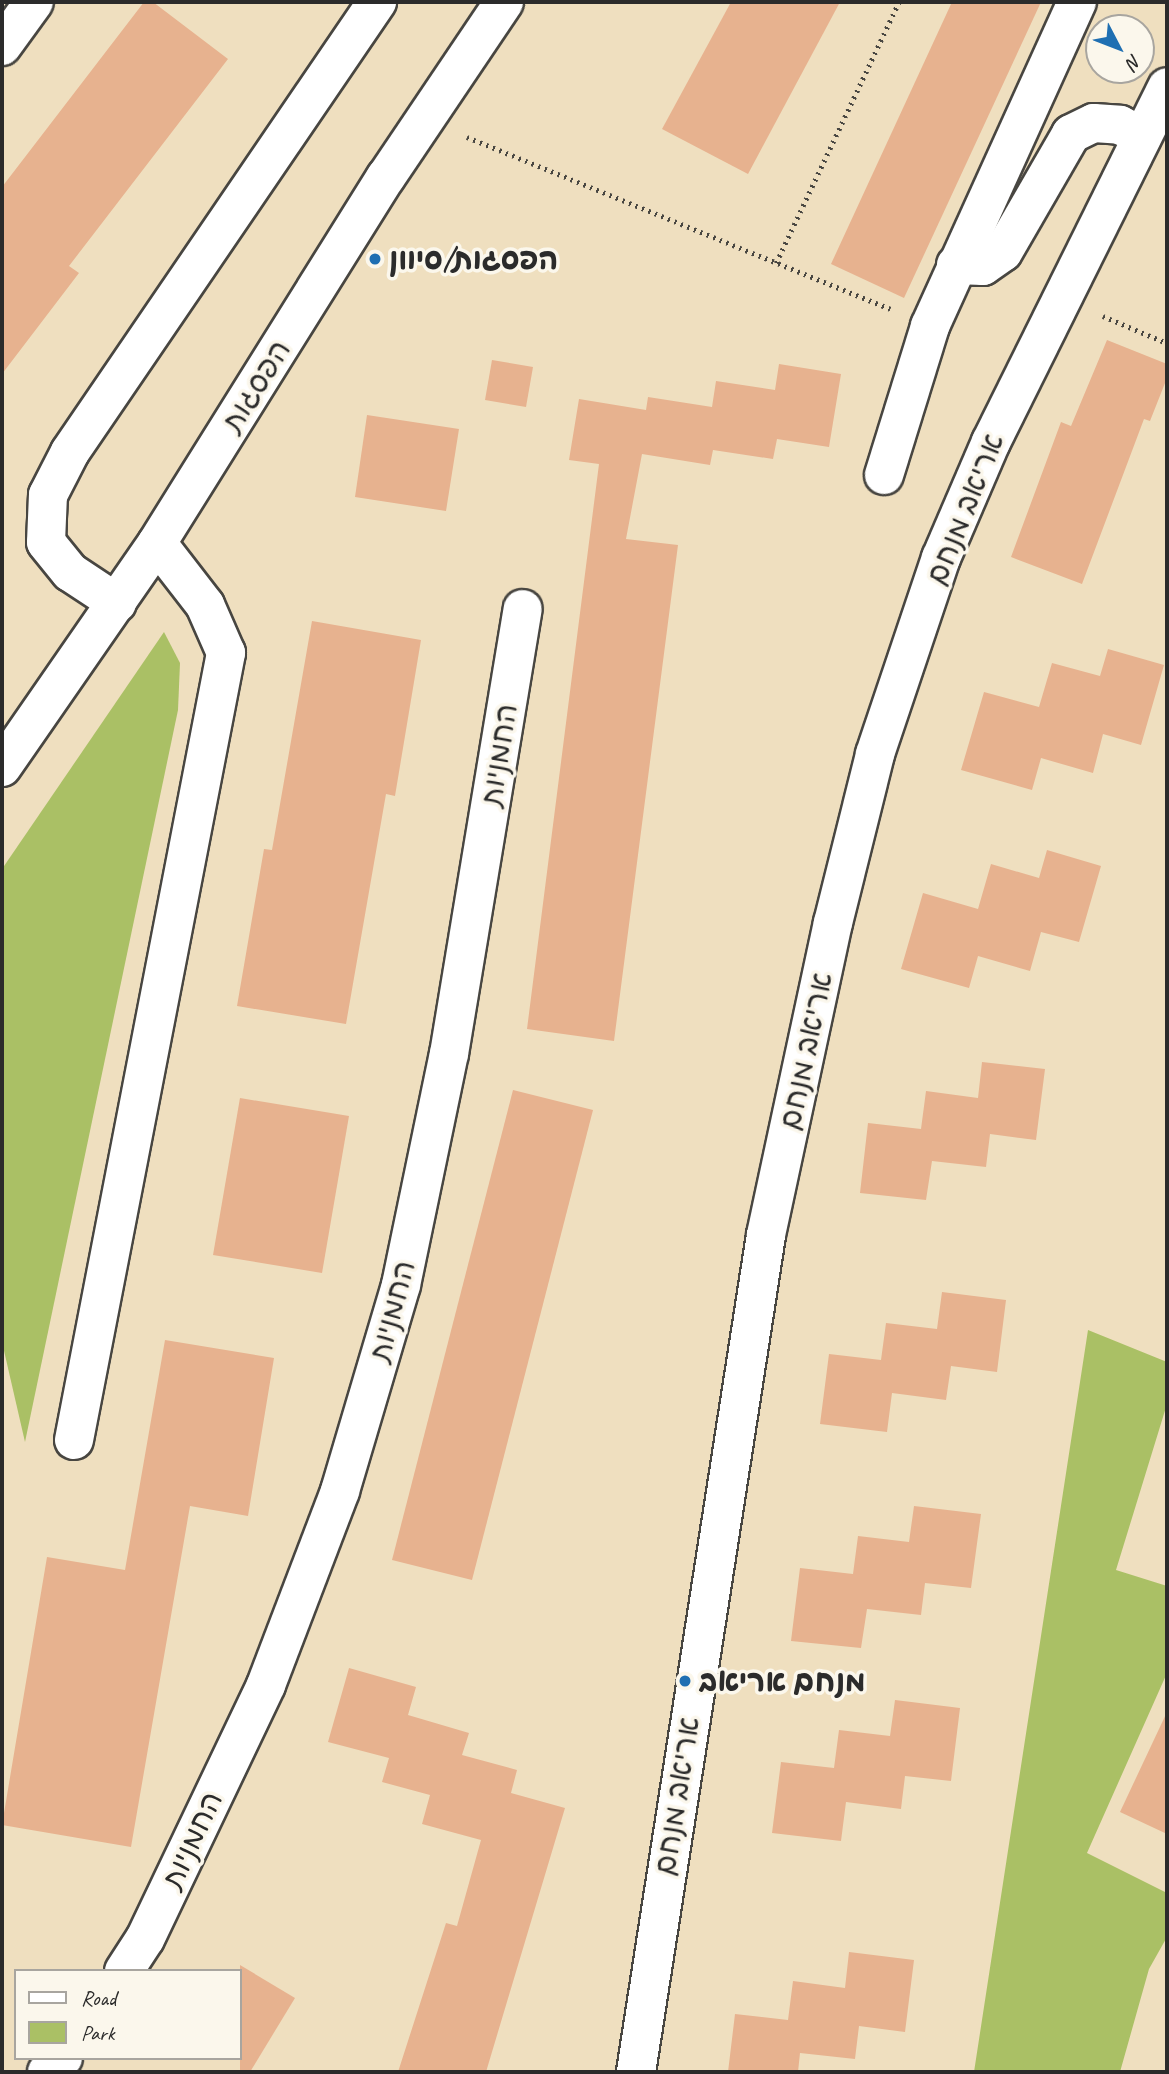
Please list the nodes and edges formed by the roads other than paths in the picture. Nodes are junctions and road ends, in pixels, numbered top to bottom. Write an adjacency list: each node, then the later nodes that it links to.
1 (34, 2): 5 (street)
2 (377, 2): 11 (street)
3 (504, 2): 10 (street, הפסגות)
4 (1077, 2): 8 (street)
5 (2, 46)
6 (1167, 87): 7 (street, אריאב מנחם)
7 (1142, 136): 8 (street); 18 (street, אריאב מנחם)
8 (956, 265): 9 (street)
9 (884, 475)
10 (157, 543): 11 (street, הפסגות); 14 (street)
11 (117, 603): 13 (street, הפסגות)
12 (523, 609): 15 (street, החמניות)
13 (2, 767)
14 (74, 1440)
15 (125, 1969)
16 (61, 2060): 17 (street)
17 (47, 2072)
18 (636, 2072)

